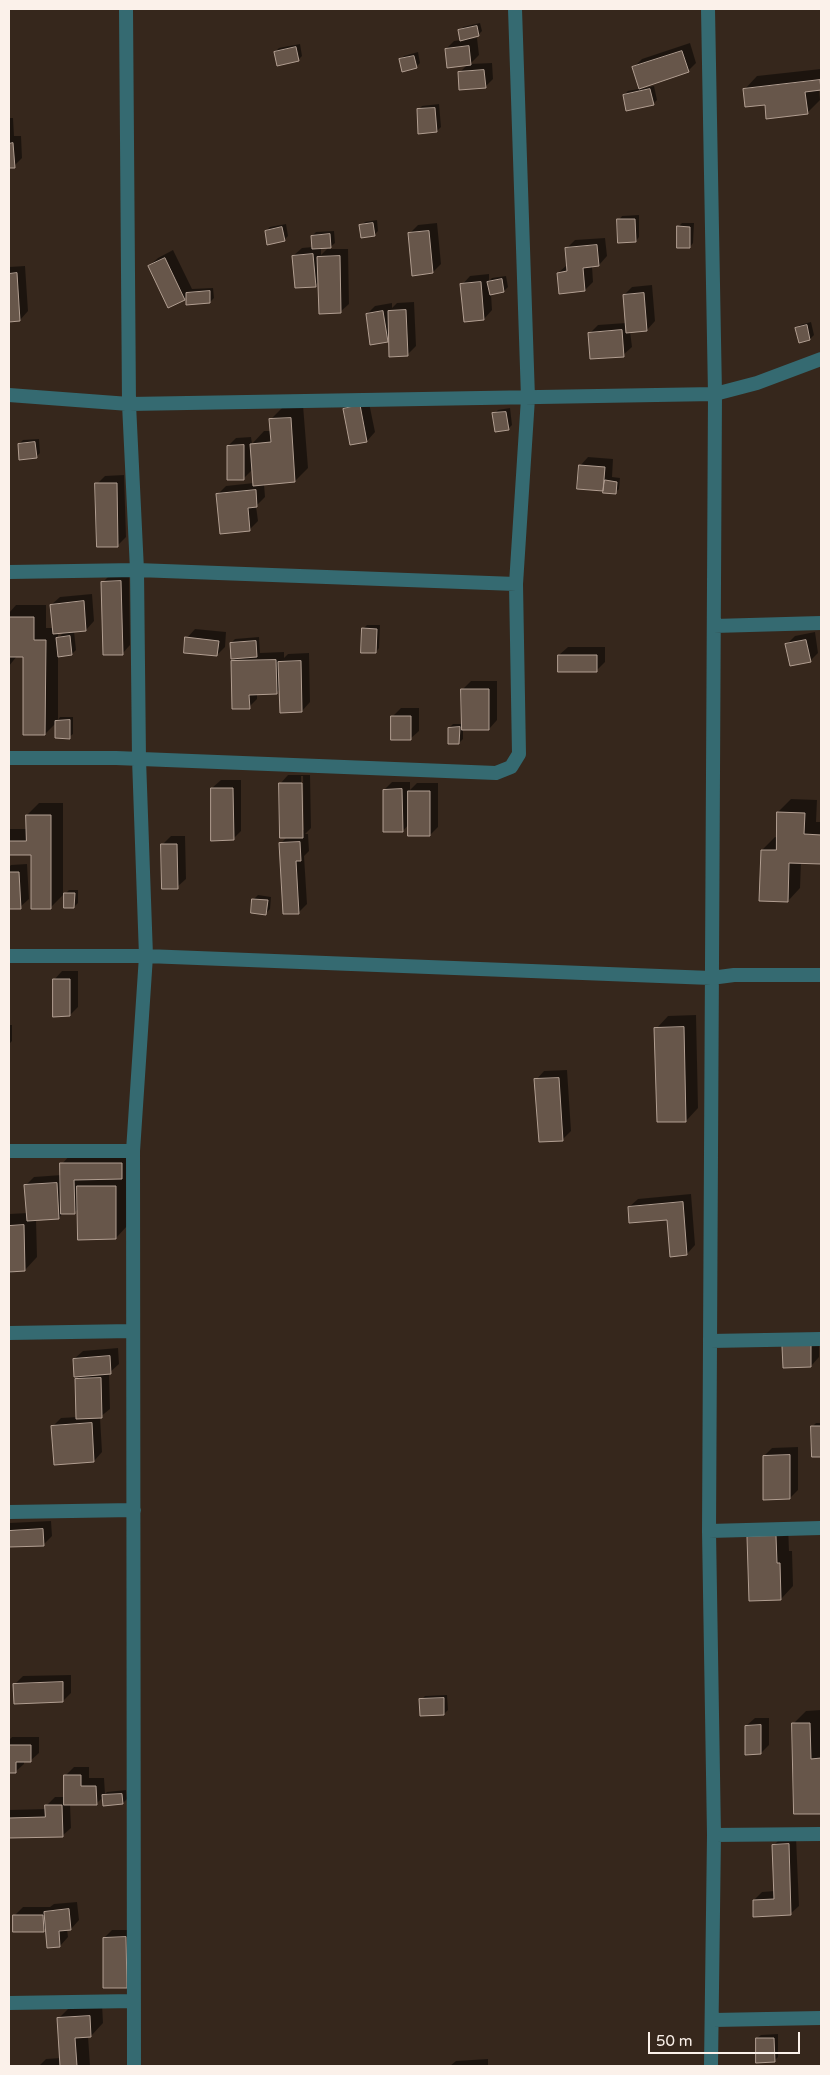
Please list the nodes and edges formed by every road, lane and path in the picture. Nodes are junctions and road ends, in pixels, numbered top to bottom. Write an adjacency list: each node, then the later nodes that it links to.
1 (126, 9): 8 (street)
2 (515, 9): 7 (street)
3 (708, 9): 5 (street)
4 (821, 359): 5 (street)
5 (715, 394): 7 (street); 13 (street)
6 (9, 395): 8 (street)
7 (528, 398): 8 (street); 11 (street)
8 (129, 404): 9 (street)
9 (137, 570): 10 (street); 11 (street); 15 (street)
10 (9, 572)
11 (516, 584): 15 (street)
12 (821, 623): 13 (street)
13 (714, 626): 19 (street)
14 (9, 758): 15 (street)
15 (139, 759): 17 (street)
16 (9, 956): 17 (street)
17 (146, 956): 19 (street); 21 (street)
18 (821, 975): 19 (street)
19 (712, 978): 25 (street)
20 (9, 1151): 21 (street)
21 (133, 1151): 22 (street)
22 (133, 1331): 23 (street); 26 (street)
23 (9, 1333)
24 (821, 1339): 25 (street)
25 (710, 1341): 29 (street)
26 (134, 1510): 27 (street); 32 (street)
27 (9, 1512)
28 (821, 1528): 29 (street)
29 (709, 1531): 31 (street)
30 (821, 1834): 31 (street)
31 (714, 1836): 35 (street)
32 (134, 2001): 33 (street); 36 (street)
33 (9, 2003)
34 (821, 2018): 35 (street)
35 (713, 2020): 37 (street)
36 (134, 2066)
37 (711, 2066)

